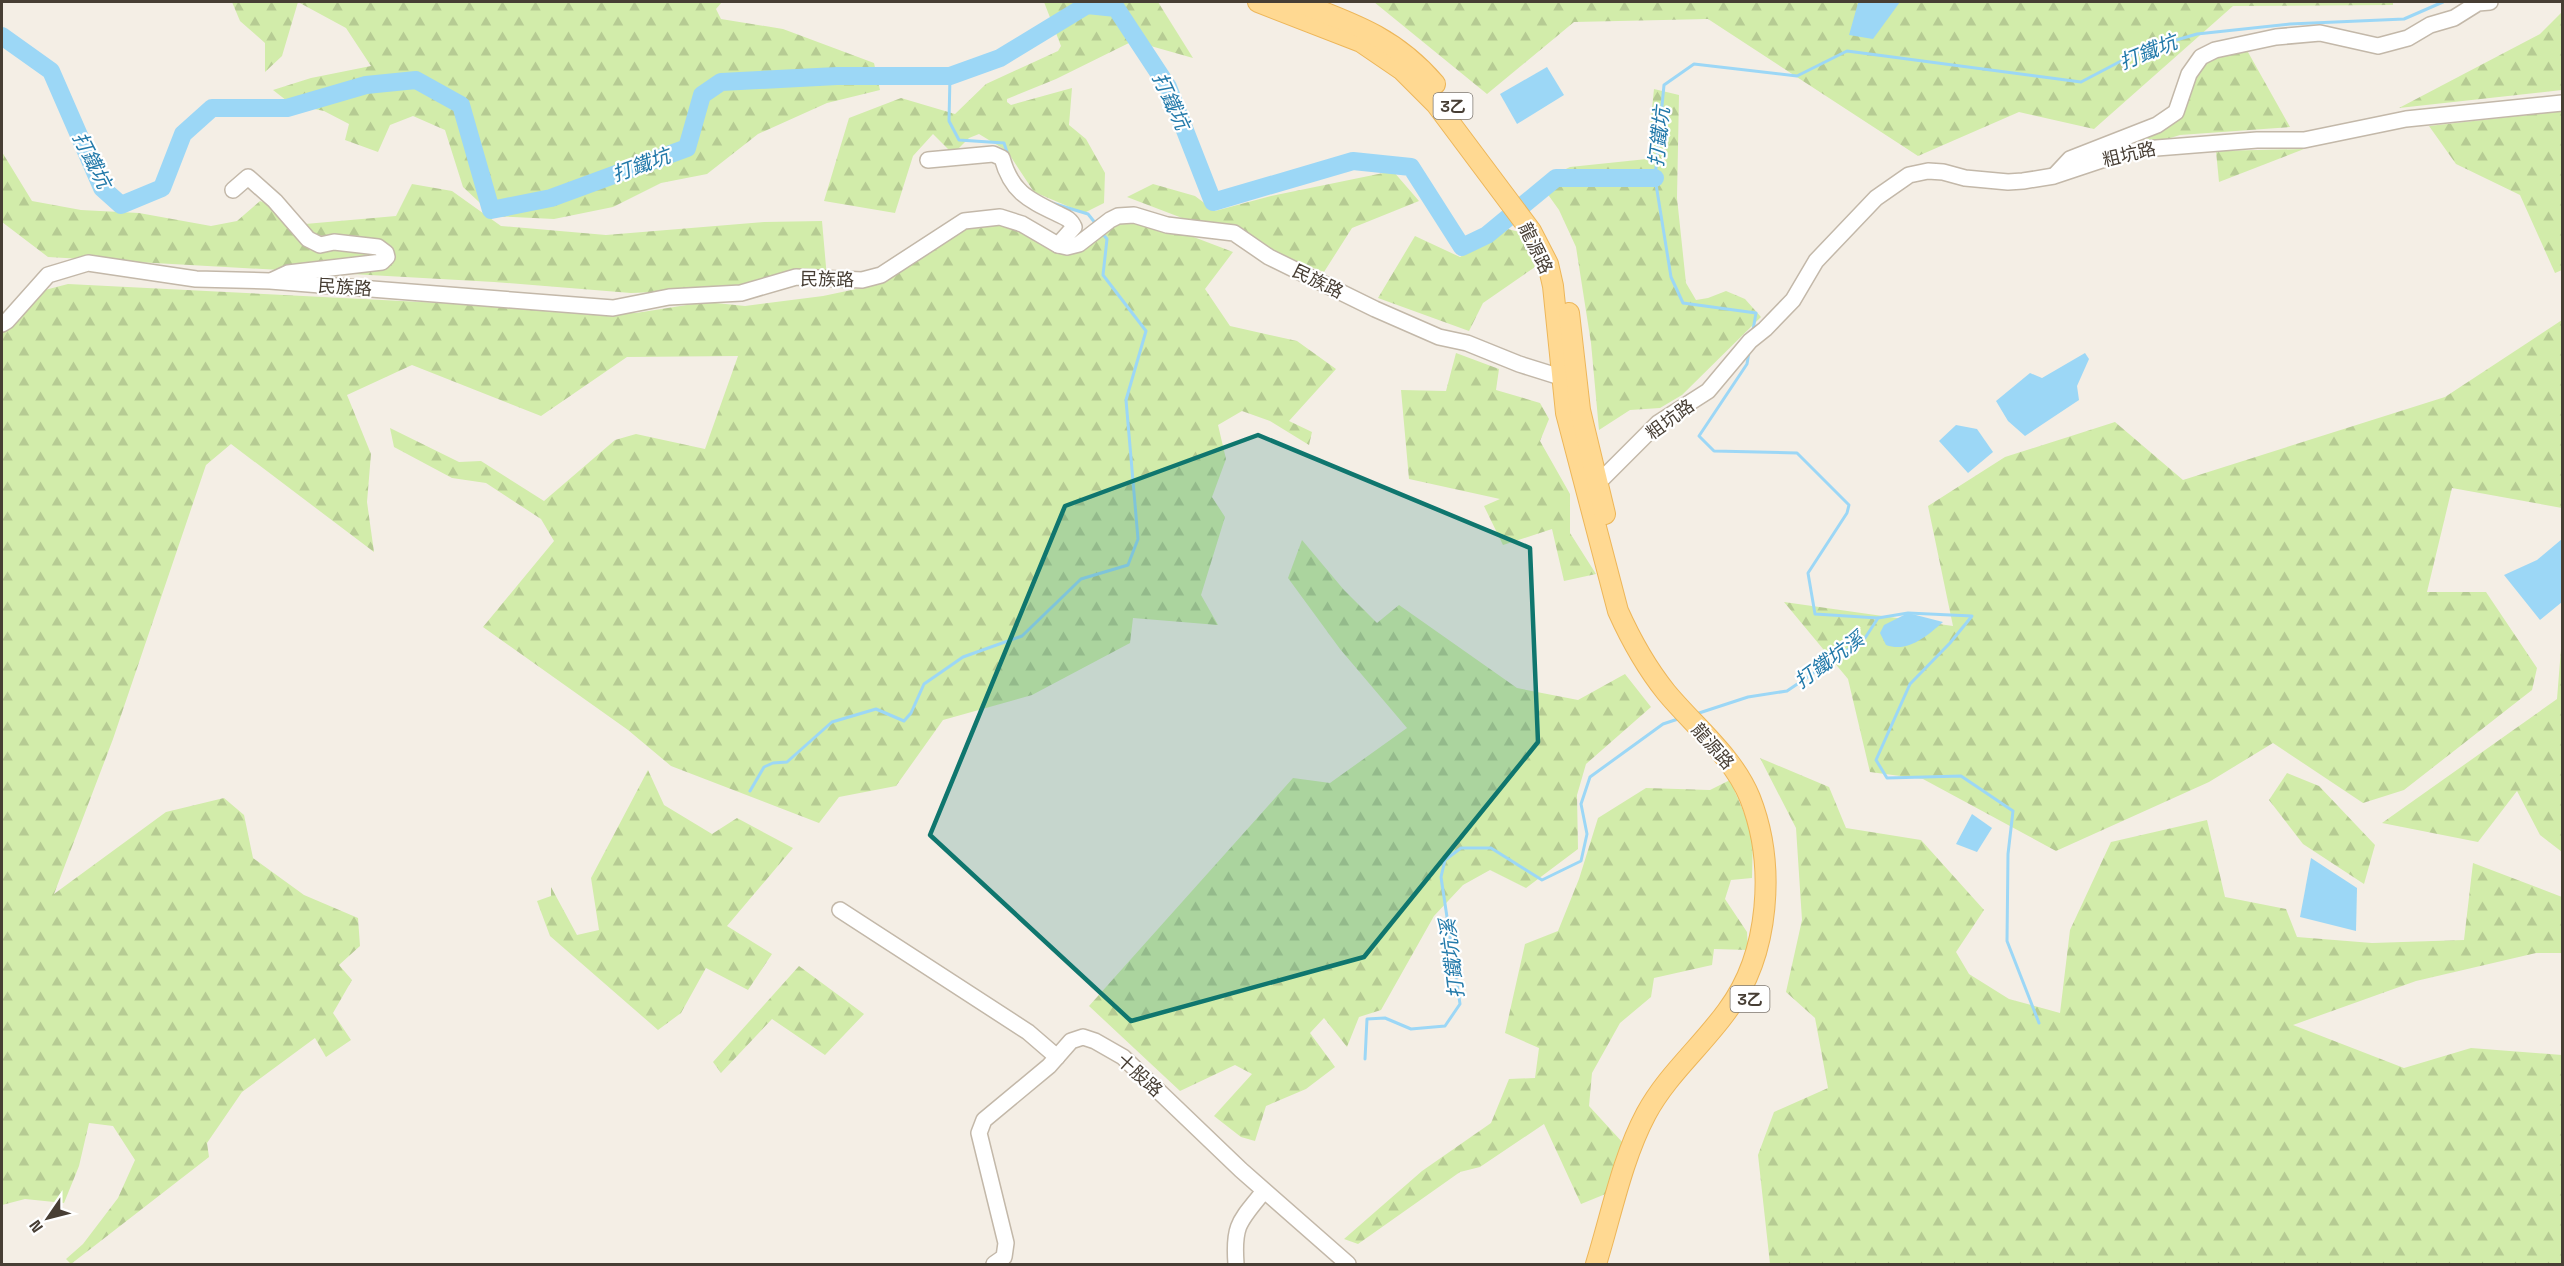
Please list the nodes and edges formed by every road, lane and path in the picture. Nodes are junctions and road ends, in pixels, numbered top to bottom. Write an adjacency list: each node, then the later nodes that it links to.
1 (1258, 2): 4 (main road, 3乙)
2 (1297, 2): 4 (main road, 3乙)
3 (2490, 2): 7 (street)
4 (1367, 37): 12 (main road, 龍源路 / 3乙)
5 (2562, 103): 7 (street, 粗坑路)
6 (928, 160): 9 (street)
7 (2054, 176): 13 (street, 粗坑路)
8 (233, 190): 10 (street)
9 (1058, 245): 10 (street, 民族路); 12 (street, 民族路)
10 (270, 281): 11 (street, 民族路)
11 (2, 324)
12 (1569, 379): 13 (main road, 龍源路 / 3乙)
13 (1592, 488): 14 (main road, 3乙)
14 (1694, 715): 21 (main road, 龍源路 / 3乙); 22 (main road, 3乙)
15 (840, 910): 16 (street)
16 (1057, 1057): 17 (street, 十股路); 18 (street, 十股路)
17 (1264, 1191): 19 (street); 20 (street, 十股路)
18 (994, 1264)
19 (1236, 1264)
20 (1348, 1264)
21 (1596, 1264)
22 (1610, 1264)

